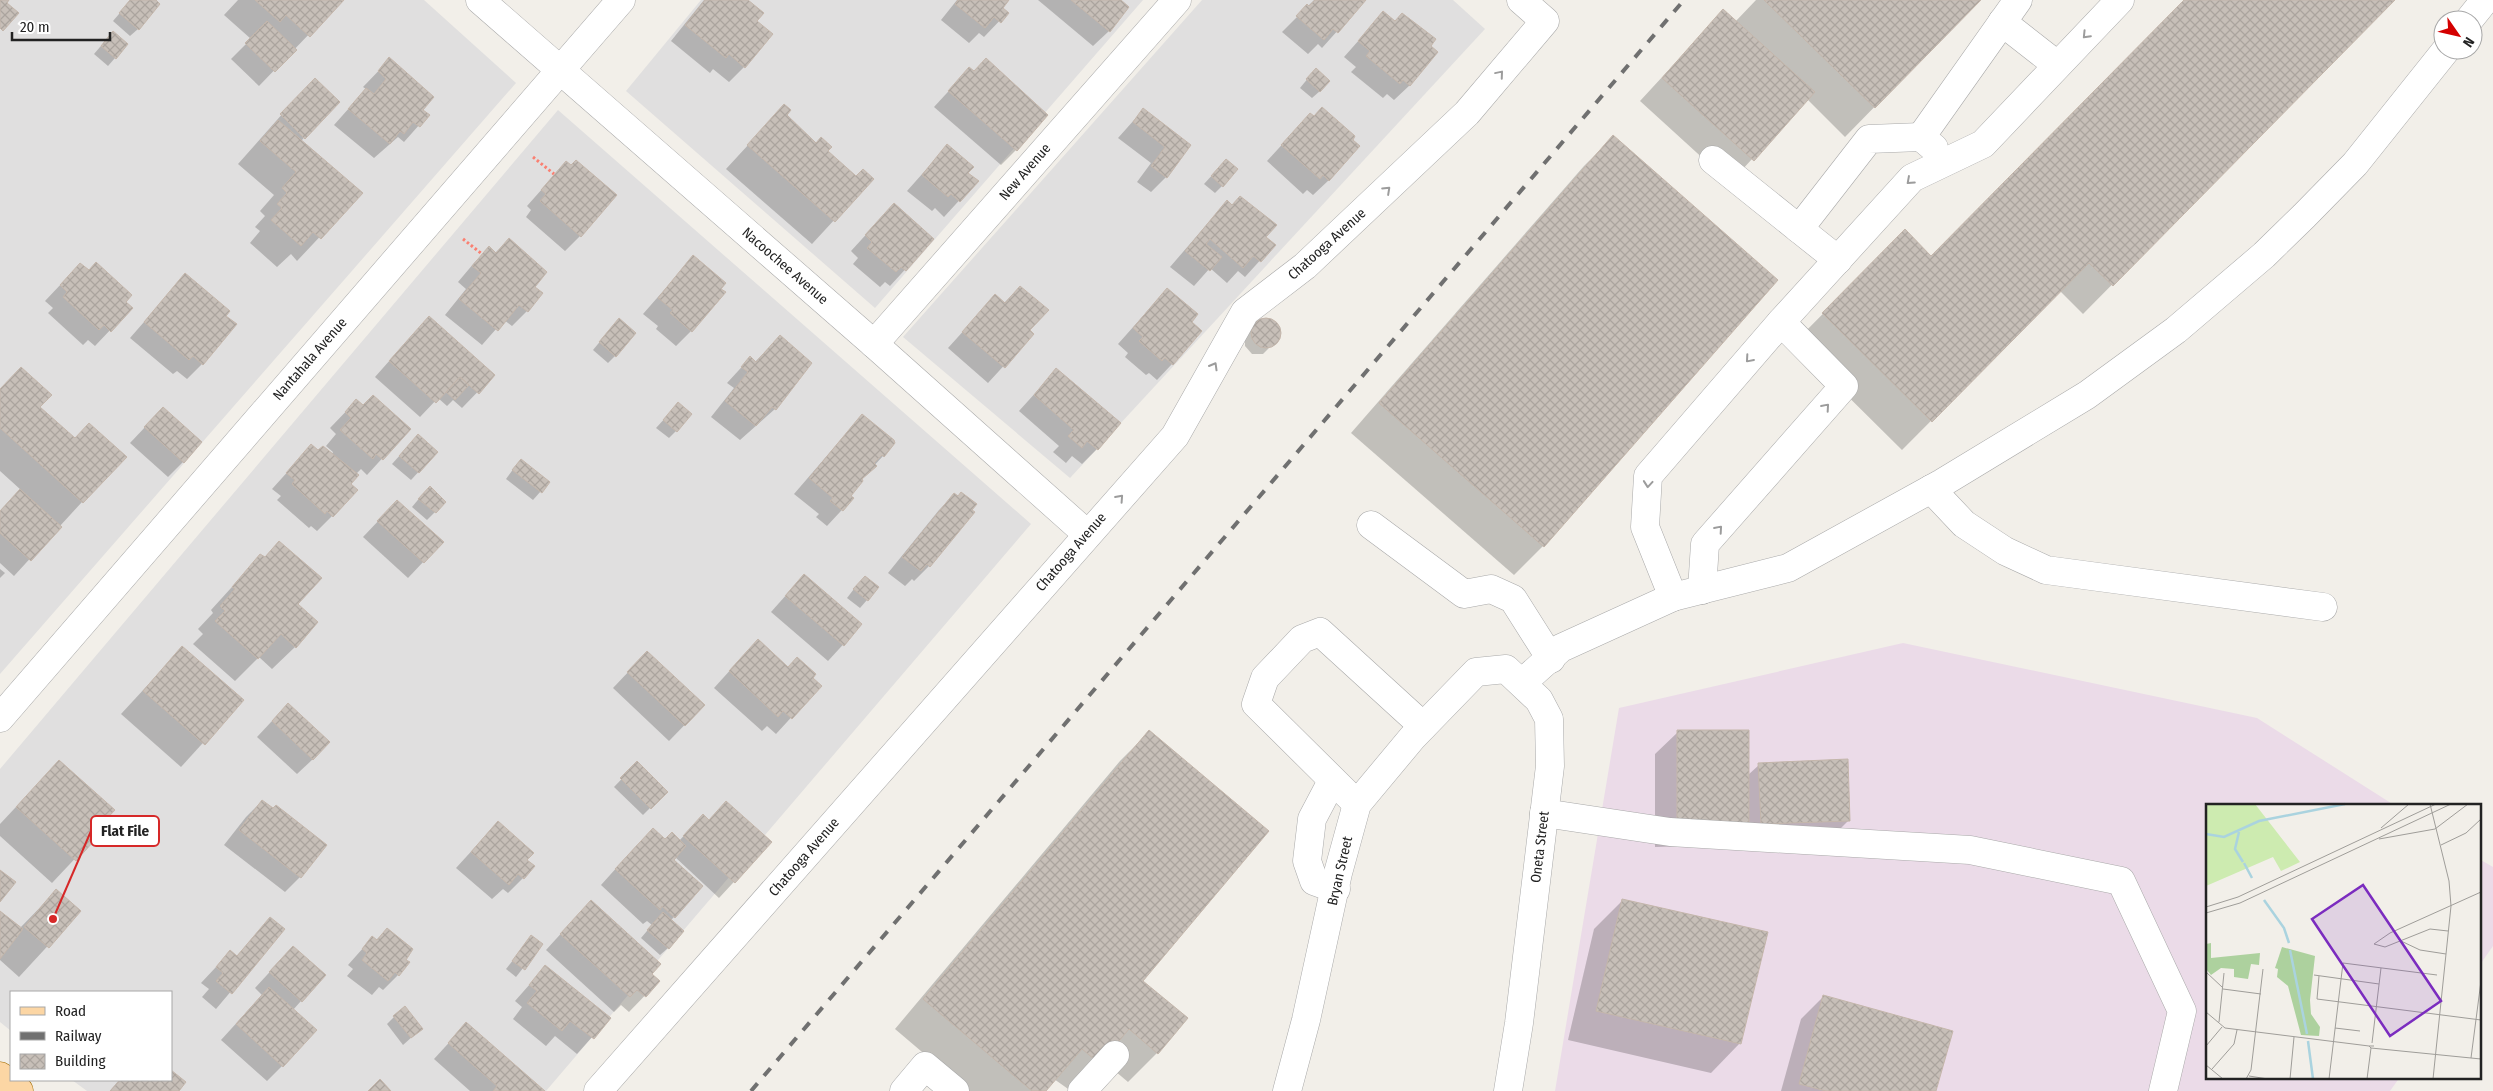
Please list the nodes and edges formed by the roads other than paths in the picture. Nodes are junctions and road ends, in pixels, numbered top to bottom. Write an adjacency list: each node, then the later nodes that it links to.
1 (480, 0): 9 (street, Nacoochee Avenue)
2 (621, 0): 9 (street, Nantahala Avenue)
3 (1177, 0): 16 (street, New Avenue)
4 (2120, 0): 8 (street, one-way to 8)
5 (1536, 8): 19 (street, Chatooga Avenue, one-way to 5)
6 (2010, 11): 8 (street); 10 (street)
7 (2438, 60): 17 (street)
8 (2057, 65): 12 (street)
9 (560, 70): 16 (street, Nacoochee Avenue); 26 (street, Nantahala Avenue)
10 (1920, 137): 12 (street); 13 (street)
11 (1713, 160): 13 (street)
12 (1949, 160): 14 (street, one-way to 14)
13 (1799, 229): 14 (street)
14 (1838, 260): 15 (street)
15 (1781, 322): 20 (street, one-way to 15); 21 (street, one-way to 21)
16 (874, 344): 19 (street, Nacoochee Avenue)
17 (1931, 489): 20 (street); 22 (street)
18 (1371, 525): 23 (street)
19 (1087, 534): 35 (street, Chatooga Avenue)
20 (1702, 590): 21 (street)
21 (1673, 597): 23 (street)
22 (2323, 607)
23 (1550, 659): 24 (street)
24 (1523, 682): 25 (street, Oneta Street); 30 (street, Oneta Street)
25 (1461, 686): 27 (street, Bryan Street)
26 (0, 718)
27 (1423, 726): 28 (street); 29 (street, Bryan Street)
28 (1332, 781): 29 (street); 31 (street)
29 (1357, 804): 31 (street, Bryan Street)
30 (1544, 813): 40 (street, Oneta Street); 41 (street)
31 (1336, 889): 39 (street, Bryan Street)
32 (1115, 1055): 38 (street)
33 (0, 1076): 34 (main road)
34 (19, 1091)
35 (598, 1091)
36 (904, 1091): 37 (street)
37 (955, 1091)
38 (1082, 1091)
39 (1287, 1091)
40 (1508, 1091)
41 (2163, 1091)

